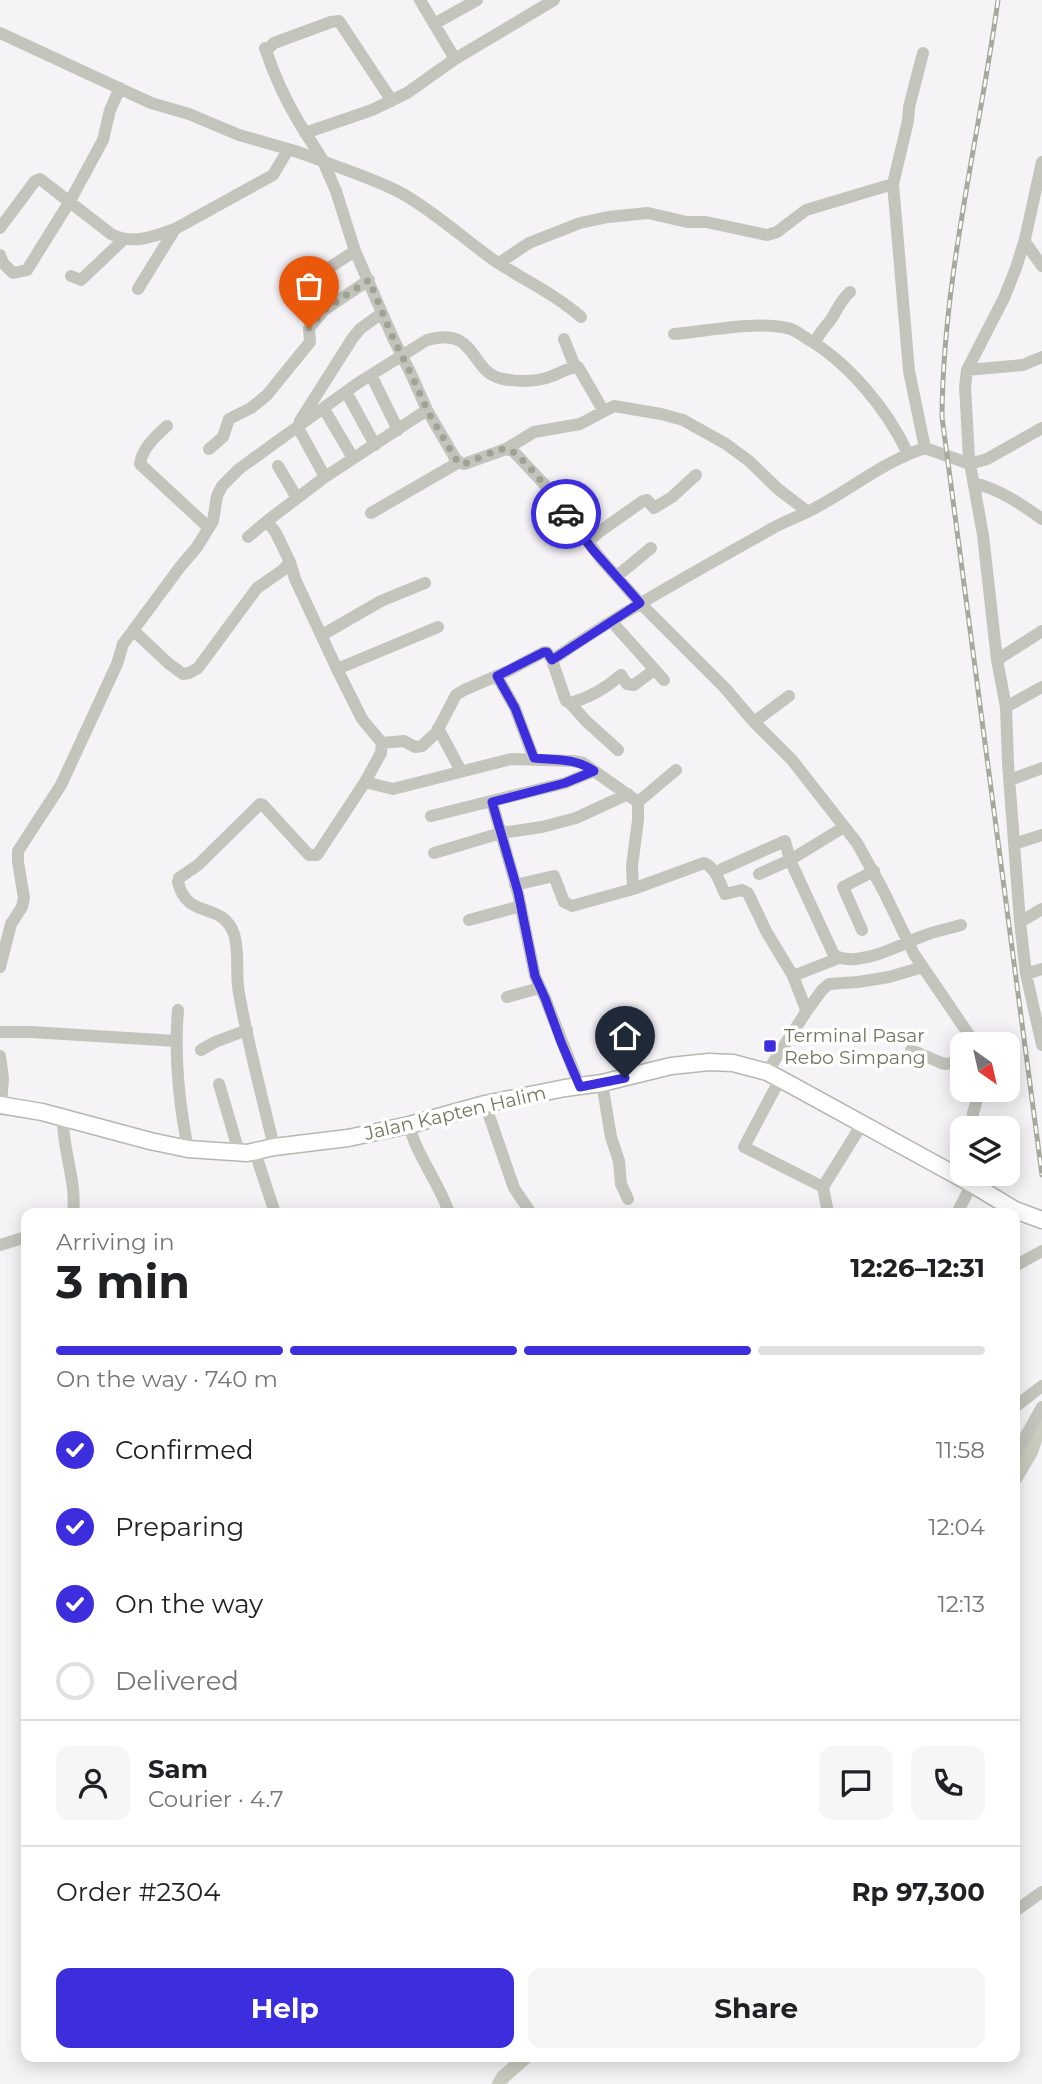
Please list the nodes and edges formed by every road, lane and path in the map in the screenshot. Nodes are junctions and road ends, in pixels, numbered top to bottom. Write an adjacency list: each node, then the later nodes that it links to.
1 (420, 0): 4 (street)
2 (477, 0): 4 (street)
3 (554, 0): 7 (street)
4 (435, 24): 7 (street)
5 (0, 33): 8 (street)
6 (923, 53): 14 (street)
7 (455, 59): 9 (street)
8 (120, 88): 11 (street); 15 (street)
9 (392, 101): 10 (street); 10 (street)
10 (305, 133): 12 (street)
11 (288, 150): 12 (street); 18 (street)
12 (323, 161): 22 (street); 24 (street)
13 (1042, 162): 16 (street)
14 (893, 184): 24 (street); 52 (street)
15 (70, 201): 17 (street); 19 (street); 23 (street)
16 (1037, 209): 20 (street)
17 (0, 229)
18 (175, 229): 19 (street); 28 (street)
19 (123, 240): 26 (street)
20 (1026, 244): 21 (street); 25 (street); 39 (street)
21 (1042, 249)
22 (355, 251): 27 (street); 30 (street)
23 (0, 255)
24 (499, 263): 32 (street)
25 (1042, 266)
26 (71, 276)
27 (369, 280): 30 (street); 31 (street)
28 (138, 289)
29 (850, 292): 35 (street)
30 (324, 310): 50 (street)
31 (382, 313): 36 (street); 47 (street)
32 (581, 317)
33 (674, 334): 35 (street)
34 (564, 340): 38 (street)
35 (815, 343): 53 (street)
36 (402, 356): 38 (street); 42 (street); 47 (street)
37 (1042, 357): 39 (street)
38 (575, 367): 43 (street)
39 (967, 370): 56 (street)
40 (374, 381): 48 (street)
41 (350, 399): 49 (street)
42 (427, 410): 48 (street); 55 (street)
43 (603, 410): 51 (street); 62 (street)
44 (327, 414): 54 (street)
45 (167, 426): 66 (street)
46 (1042, 428): 56 (street)
47 (299, 430): 59 (street); 66 (street)
48 (398, 430): 49 (street)
49 (375, 445): 54 (street)
50 (209, 449)
51 (506, 449): 55 (street); 68 (street)
52 (925, 449): 53 (street); 56 (street)
53 (908, 454): 62 (street)
54 (353, 458): 59 (street)
55 (459, 463): 63 (street)
56 (970, 464): 60 (street)
57 (278, 466): 61 (street)
58 (696, 475): 68 (street)
59 (325, 477): 61 (street)
60 (974, 483): 64 (street); 80 (street)
61 (297, 498): 65 (street)
62 (808, 512): 73 (street)
63 (371, 513)
64 (1042, 519)
65 (267, 521): 67 (street); 70 (street)
66 (208, 527): 76 (street)
67 (248, 537)
68 (588, 542): 71 (street)
69 (651, 548): 71 (street)
70 (290, 562): 76 (street); 78 (street)
71 (617, 576): 73 (street)
72 (425, 583): 78 (street)
73 (640, 603): 74 (street); 89 (street)
74 (612, 622): 79 (street); 82 (street)
75 (438, 627): 81 (street)
76 (133, 630): 122 (street)
77 (1042, 631): 80 (street)
78 (322, 635): 81 (street)
79 (552, 660): 83 (street); 87 (street)
80 (997, 660): 88 (street)
81 (337, 669): 91 (street)
82 (654, 670): 84 (street); 87 (street)
83 (497, 676): 90 (street); 93 (street)
84 (664, 680)
85 (1040, 692): 88 (street)
86 (789, 696): 89 (street)
87 (570, 703): 92 (street)
88 (1006, 707): 98 (street)
89 (754, 722): 103 (street)
90 (438, 728): 91 (street); 96 (street)
91 (382, 743): 99 (street)
92 (618, 750)
93 (534, 758): 96 (street); 97 (street)
94 (1042, 768): 98 (street)
95 (676, 770): 100 (street)
96 (461, 771): 99 (street)
97 (594, 771): 100 (street); 101 (street)
98 (1010, 780): 106 (street)
99 (365, 782): 132 (street)
100 (633, 798): 104 (street); 113 (street)
101 (492, 802): 102 (street); 104 (street)
102 (430, 816)
103 (844, 827): 108 (street); 110 (street)
104 (501, 833): 107 (street); 112 (street)
105 (1042, 835): 106 (street)
106 (1014, 844): 117 (street)
107 (434, 853)
108 (790, 860): 109 (street); 111 (street); 121 (street)
109 (722, 869)
110 (874, 872): 119 (street); 120 (street)
111 (759, 874)
112 (516, 885): 113 (street); 114 (street)
113 (632, 890): 126 (street)
114 (521, 906): 116 (street); 127 (street)
115 (1042, 909): 117 (street)
116 (470, 920)
117 (1020, 922): 125 (street)
118 (961, 925): 120 (street)
119 (862, 930)
120 (908, 943): 121 (street); 123 (street)
121 (839, 958): 126 (street)
122 (0, 967)
123 (923, 968): 130 (street); 134 (street)
124 (1042, 969): 125 (street)
125 (1026, 974): 131 (street)
126 (793, 976): 130 (street)
127 (540, 988): 128 (street); 144 (street)
128 (507, 997)
129 (178, 1010): 135 (street)
130 (806, 1012): 141 (street)
131 (1040, 1018): 136 (street)
132 (247, 1030): 138 (street); 150 (street)
133 (0, 1032): 135 (street)
134 (967, 1032)
135 (176, 1041): 151 (street)
136 (1042, 1045)
137 (911, 1049): 140 (street)
138 (201, 1050)
139 (0, 1056): 146 (street)
140 (950, 1063)
141 (774, 1075): 142 (main road, Jalan Kapten Halim); 148 (main road, Jalan Kapten Halim); 156 (street)
142 (602, 1083): 144 (main road, Jalan Kapten Halim); 157 (street)
143 (219, 1084): 152 (street)
144 (580, 1087): 145 (main road, Jalan Kapten Halim)
145 (485, 1104): 149 (main road, Jalan Kapten Halim); 161 (street)
146 (0, 1105): 147 (main road, Jalan Kapten Halim)
147 (63, 1118): 151 (main road, Jalan Kapten Halim); 158 (street)
148 (862, 1124): 153 (main road, Jalan Kapten Halim); 156 (street)
149 (409, 1125): 150 (main road, Jalan Kapten Halim); 160 (street)
150 (274, 1147): 152 (main road, Jalan Kapten Halim)
151 (188, 1149): 152 (main road, Jalan Kapten Halim)
152 (247, 1152): 159 (street)
153 (950, 1170)
154 (968, 1186): 163 (street)
155 (979, 1186): 164 (main road, Jalan Kapten Halim)
156 (823, 1187): 162 (street)
157 (628, 1199)
158 (73, 1208)
159 (273, 1208)
160 (447, 1208)
161 (528, 1208)
162 (827, 1208)
163 (959, 1208)
164 (1012, 1208)
165 (1020, 1212): 166 (main road, Jalan Kapten Halim)
166 (1042, 1220)
167 (21, 1239): 168 (street)
168 (0, 1245)
169 (1042, 1251): 170 (street)
170 (1020, 1263)
171 (1042, 1386): 172 (street)
172 (1020, 1401)
173 (1042, 1407): 174 (street)
174 (1020, 1446)
175 (1042, 1892): 176 (street)
176 (1020, 1907)

